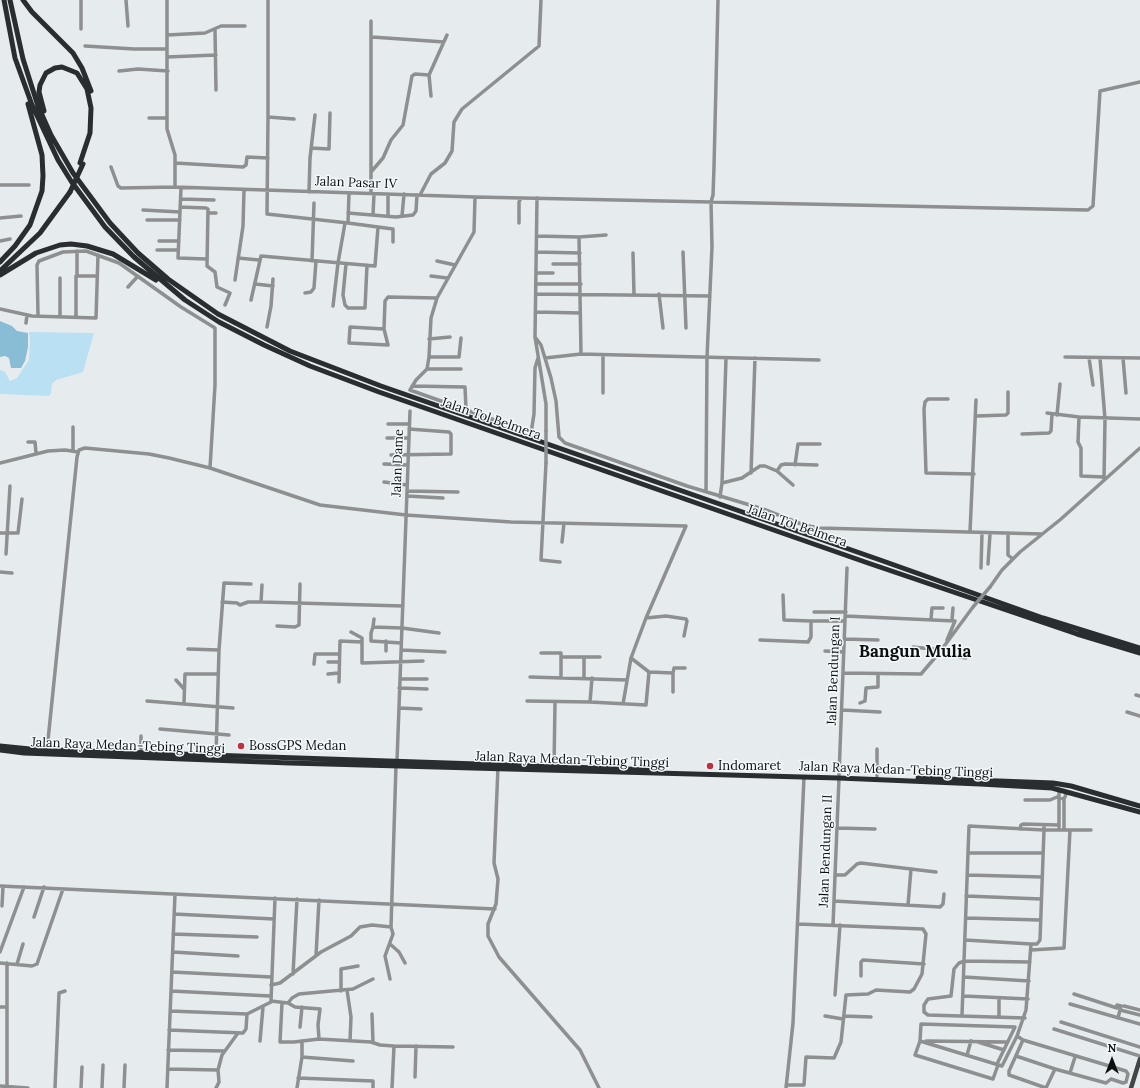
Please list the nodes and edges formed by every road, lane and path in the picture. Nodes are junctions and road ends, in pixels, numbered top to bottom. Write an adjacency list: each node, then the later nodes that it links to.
1 (4, 0): 23 (highway, Jalan Tol Belmera)
2 (10, 0): 36 (highway, Jalan Tol Belmera)
3 (23, 0): 40 (highway)
4 (81, 0): 13 (street)
5 (126, 0): 11 (street)
6 (167, 0): 15 (street)
7 (268, 0): 32 (street)
8 (541, 0): 54 (street)
9 (718, 0): 60 (street)
10 (371, 21): 17 (street)
11 (128, 26)
12 (245, 26): 14 (street)
13 (81, 29)
14 (215, 30): 15 (street); 21 (street)
15 (167, 35): 20 (street)
16 (447, 35): 18 (street)
17 (372, 37): 18 (street); 42 (street)
18 (444, 42): 26 (street)
19 (85, 46): 20 (street)
20 (167, 49): 22 (street)
21 (216, 55): 22 (street); 28 (street)
22 (167, 57): 25 (street)
23 (19, 69): 99 (highway); 131 (highway, Jalan Tol Belmera)
24 (119, 70): 25 (street)
25 (168, 71): 34 (street)
26 (429, 75): 29 (street); 42 (street)
27 (1140, 82): 60 (street, Jalan Pasar IV)
28 (216, 90)
29 (431, 96)
30 (330, 113): 37 (street)
31 (315, 115): 37 (street)
32 (268, 117): 35 (street); 38 (street)
33 (149, 118): 34 (street)
34 (167, 118): 39 (street)
35 (294, 119)
36 (51, 135): 40 (highway); 262 (highway, Jalan Tol Belmera)
37 (311, 148): 49 (street)
38 (268, 158): 39 (street); 48 (street)
39 (175, 163): 45 (street)
40 (82, 164): 106 (highway)
41 (111, 166): 45 (street, Jalan Pasar IV)
42 (371, 172): 51 (street)
43 (0, 185): 44 (street)
44 (29, 185)
45 (175, 187): 46 (street, Jalan Pasar IV)
46 (182, 188): 47 (street, Jalan Pasar IV); 58 (street)
47 (244, 190): 48 (street, Jalan Pasar IV); 94 (street)
48 (268, 190): 49 (street, Jalan Pasar IV); 74 (street)
49 (309, 192): 50 (street, Jalan Pasar IV)
50 (349, 193): 51 (street, Jalan Pasar IV); 66 (street)
51 (372, 193): 52 (street, Jalan Pasar IV); 67 (street)
52 (388, 194): 53 (street, Jalan Pasar IV); 69 (street)
53 (404, 194): 54 (street, Jalan Pasar IV); 70 (street)
54 (418, 195): 55 (street, Jalan Pasar IV); 70 (street)
55 (475, 197): 56 (street, Jalan Pasar IV); 104 (street)
56 (522, 198): 57 (street, Jalan Pasar IV); 76 (street)
57 (537, 198): 60 (street, Jalan Pasar IV); 79 (street)
58 (181, 199): 59 (street); 62 (street)
59 (214, 200)
60 (711, 202): 129 (street)
61 (314, 203): 74 (street)
62 (180, 209): 63 (street); 64 (street); 73 (street)
63 (143, 210)
64 (208, 213): 65 (street); 95 (street)
65 (216, 213)
66 (348, 213): 67 (street); 75 (street)
67 (373, 215): 69 (street)
68 (21, 216): 71 (street)
69 (388, 216): 70 (street)
70 (402, 216)
71 (0, 218)
72 (147, 220): 73 (street)
73 (180, 220): 84 (street)
74 (314, 220): 75 (street); 97 (street)
75 (346, 223): 77 (street); 100 (street)
76 (519, 223)
77 (378, 227): 85 (street); 105 (street)
78 (606, 235): 80 (street)
79 (536, 236): 80 (street); 89 (street)
80 (579, 236): 91 (street)
81 (10, 239): 82 (street)
82 (0, 241)
83 (159, 241): 84 (street)
84 (179, 241): 87 (street)
85 (393, 242)
86 (157, 250): 87 (street)
87 (178, 250): 95 (street)
88 (77, 251): 93 (street); 110 (street); 139 (street)
89 (536, 252): 91 (street); 107 (street)
90 (683, 252): 128 (street)
91 (580, 253): 103 (street)
92 (633, 253): 125 (street)
93 (98, 255): 111 (street); 112 (street)
94 (238, 258): 96 (street); 117 (street)
95 (206, 259): 133 (street)
96 (259, 260): 97 (street); 118 (street)
97 (314, 261): 100 (street); 123 (street)
98 (437, 261): 104 (street)
99 (0, 262)
100 (338, 263): 101 (street); 134 (street)
101 (346, 264): 105 (street); 105 (street)
102 (553, 264): 103 (street)
103 (580, 264): 120 (street)
104 (455, 265): 115 (street)
105 (367, 266)
106 (0, 269)
107 (536, 273): 108 (street); 119 (street)
108 (553, 273)
109 (0, 275): 131 (highway)
110 (77, 275): 111 (street); 141 (street)
111 (97, 276): 141 (street)
112 (138, 276): 122 (street); 204 (street)
113 (431, 276): 115 (street)
114 (60, 278): 140 (street)
115 (447, 278): 130 (street)
116 (273, 279): 121 (street)
117 (235, 280)
118 (255, 284): 121 (street); 132 (street)
119 (536, 284): 120 (street); 124 (street)
120 (581, 284): 127 (street)
121 (273, 286): 143 (street)
122 (128, 287)
123 (305, 293)
124 (536, 294): 127 (street); 136 (street)
125 (634, 294): 126 (street); 127 (street)
126 (659, 294): 128 (street); 144 (street)
127 (581, 295): 137 (street)
128 (684, 296): 129 (street); 145 (street)
129 (710, 296): 154 (street)
130 (437, 298): 146 (street); 150 (street)
131 (185, 300): 262 (highway, Jalan Tol Belmera)
132 (251, 300)
133 (225, 305)
134 (333, 306)
135 (0, 309): 138 (street)
136 (536, 312): 137 (street); 148 (street)
137 (580, 313): 151 (street)
138 (27, 315): 139 (street); 142 (street)
139 (38, 315): 140 (street)
140 (60, 316): 141 (street)
141 (76, 316)
142 (26, 323)
143 (267, 327)
144 (663, 328)
145 (686, 328)
146 (384, 329): 146 (street)
147 (450, 337): 150 (street)
148 (536, 337): 156 (street); 157 (street)
149 (462, 338): 153 (street)
150 (429, 339): 153 (street)
151 (581, 354): 152 (street); 157 (street)
152 (603, 355): 154 (street); 171 (street)
153 (429, 357): 165 (street)
154 (707, 357): 158 (street); 216 (street)
155 (1065, 357): 160 (street)
156 (538, 358): 175 (street); 222 (street, bridge)
157 (545, 358): 216 (street)
158 (726, 358): 159 (street); 210 (street)
159 (755, 358): 164 (street); 206 (street)
160 (1089, 358): 161 (street); 168 (street)
161 (1100, 358): 162 (street); 182 (street)
162 (1123, 358): 163 (street); 172 (street)
163 (1140, 358)
164 (819, 360)
165 (427, 369): 166 (street); 169 (street)
166 (461, 370)
167 (1060, 384): 179 (street)
168 (1093, 385)
169 (412, 386): 175 (street); 175 (street)
170 (1008, 392): 180 (street)
171 (602, 393)
172 (1126, 393)
173 (948, 399): 207 (street)
174 (976, 400): 180 (street)
175 (466, 409)
176 (410, 411): 185 (street, Jalan Dame)
177 (1047, 414): 178 (street)
178 (1052, 414): 179 (street); 188 (street)
179 (1057, 415): 181 (street)
180 (976, 416): 207 (street)
181 (1079, 417): 182 (street); 208 (street)
182 (1105, 419): 183 (street); 208 (street)
183 (1140, 419)
184 (388, 424): 185 (street)
185 (409, 424): 187 (street, Jalan Dame)
186 (73, 427): 194 (street)
187 (409, 430): 190 (street, Jalan Dame); 198 (street)
188 (1022, 434)
189 (387, 438): 190 (street)
190 (409, 438): 198 (street, Jalan Dame)
191 (28, 442): 196 (street)
192 (820, 444): 202 (street)
193 (1140, 448): 208 (street)
194 (73, 451): 195 (street); 196 (street)
195 (78, 452): 204 (street); 339 (street)
196 (36, 453): 199 (street)
197 (391, 455): 198 (street)
198 (408, 456): 201 (street, Jalan Dame)
199 (0, 462)
200 (384, 464): 201 (street)
201 (408, 465): 211 (street, Jalan Dame)
202 (794, 465): 203 (street); 205 (street)
203 (817, 465)
204 (210, 468): 221 (street)
205 (776, 471): 206 (street); 212 (street)
206 (751, 473): 210 (street)
207 (974, 474): 224 (street)
208 (1104, 478): 230 (street)
209 (384, 482): 211 (street)
210 (722, 483): 218 (street)
211 (407, 485): 214 (street, Jalan Dame)
212 (793, 485)
213 (10, 486): 228 (street)
214 (407, 491): 215 (street); 217 (street, Jalan Dame)
215 (458, 492)
216 (706, 492): 218 (street)
217 (407, 496): 219 (street); 221 (street, Jalan Dame)
218 (720, 496): 224 (street)
219 (443, 498)
220 (22, 499): 228 (street)
221 (406, 515): 222 (street); 247 (street, Jalan Dame)
222 (543, 521): 223 (street); 234 (street)
223 (564, 522): 231 (street); 252 (street)
224 (970, 532): 225 (street)
225 (982, 533): 229 (street); 237 (street)
226 (1008, 533): 229 (street); 230 (street); 233 (street)
227 (0, 534): 228 (street)
228 (7, 534): 232 (street)
229 (990, 534): 235 (street)
230 (1042, 534): 233 (street)
231 (562, 542)
232 (6, 554)
233 (1013, 559): 269 (street, bridge)
234 (560, 562)
235 (988, 564)
236 (847, 568): 251 (street, Jalan Bendungan I)
237 (981, 568)
238 (0, 572): 239 (street)
239 (12, 573)
240 (251, 584): 244 (street)
241 (300, 584): 246 (street)
242 (262, 585): 245 (street)
243 (783, 595): 256 (street)
244 (222, 602): 245 (street); 276 (street)
245 (261, 602): 246 (street)
246 (299, 603): 247 (street); 258 (street)
247 (403, 606): 260 (street, Jalan Dame)
248 (943, 608): 254 (street)
249 (953, 608): 255 (street)
250 (814, 612): 251 (street)
251 (846, 614): 254 (street); 257 (street, Jalan Bendungan I)
252 (646, 618): 265 (street); 289 (street)
253 (374, 619): 259 (street)
254 (931, 619): 255 (street)
255 (952, 620): 269 (street)
256 (811, 621): 257 (street); 266 (street)
257 (846, 621): 267 (street, Jalan Bendungan I)
258 (277, 626)
259 (373, 627): 260 (street); 271 (street)
260 (402, 628): 263 (street); 272 (street, Jalan Dame)
261 (351, 632): 270 (street)
262 (1078, 632): 264 (highway, Jalan Tol Belmera)
263 (439, 633)
264 (1085, 634): 274 (highway, Jalan Tol Belmera); 284 (highway, Jalan Tol Belmera)
265 (684, 636)
266 (760, 640)
267 (845, 640): 268 (street); 282 (street, Jalan Bendungan I)
268 (878, 640)
269 (947, 641): 280 (street)
270 (362, 642): 285 (street); 294 (street)
271 (386, 642): 272 (street); 278 (street)
272 (401, 643): 277 (street, Jalan Dame)
273 (913, 647): 280 (street)
274 (1140, 648)
275 (188, 649): 276 (street)
276 (219, 650): 301 (street)
277 (401, 650): 281 (street); 294 (street, Jalan Dame)
278 (386, 651)
279 (824, 651): 282 (street)
280 (940, 651): 290 (street); 303 (street)
281 (445, 652)
282 (844, 652): 300 (street, Jalan Bendungan I)
283 (541, 653): 286 (street)
284 (1140, 653)
285 (339, 654): 293 (street); 295 (street)
286 (562, 657): 287 (street); 305 (street)
287 (584, 657): 288 (street); 306 (street)
288 (600, 657)
289 (631, 658): 297 (street); 311 (street)
290 (966, 658)
291 (423, 661): 294 (street)
292 (328, 662): 293 (street)
293 (339, 662): 298 (street)
294 (400, 662): 308 (street, Jalan Dame)
295 (314, 664)
296 (685, 668): 299 (street)
297 (648, 672): 299 (street); 323 (street)
298 (339, 673): 302 (street); 312 (street)
299 (673, 673): 316 (street)
300 (843, 673): 303 (street); 328 (street, Jalan Bendungan I)
301 (218, 674): 314 (street); 324 (street)
302 (328, 674)
303 (878, 674): 322 (street)
304 (530, 677): 305 (street)
305 (561, 677): 306 (street)
306 (584, 678): 307 (street)
307 (592, 678): 311 (street); 320 (street)
308 (400, 679): 310 (street); 313 (street, Jalan Dame)
309 (176, 680): 314 (street)
310 (426, 680)
311 (627, 680): 323 (street)
312 (340, 682)
313 (399, 688): 315 (street); 326 (street, Jalan Dame)
314 (184, 689): 321 (street)
315 (427, 689)
316 (673, 692)
317 (147, 701): 321 (street)
318 (527, 701): 319 (street)
319 (555, 702): 320 (street); 344 (street)
320 (590, 702): 323 (street)
321 (184, 703): 324 (street)
322 (860, 703)
323 (623, 704)
324 (218, 705): 325 (street); 333 (street)
325 (233, 708)
326 (399, 708): 327 (street); 342 (street, Jalan Dame)
327 (421, 709)
328 (842, 710): 329 (street); 346 (street, Jalan Bendungan I)
329 (880, 712)
330 (1127, 712): 331 (street)
331 (1140, 716)
332 (160, 729): 333 (street)
333 (218, 734): 334 (street); 341 (street)
334 (229, 735)
335 (141, 736): 340 (street)
336 (0, 746): 339 (highway, Jalan Raya Medan-Tebing Tinggi)
337 (877, 749): 347 (street)
338 (0, 750): 342 (highway, Jalan Raya Medan-Tebing Tinggi)
339 (47, 750): 340 (highway, Jalan Raya Medan-Tebing Tinggi)
340 (141, 753): 341 (highway, Jalan Raya Medan-Tebing Tinggi)
341 (216, 755): 342 (highway, Jalan Raya Medan-Tebing Tinggi)
342 (396, 763): 343 (highway, Jalan Raya Medan-Tebing Tinggi); 385 (street, Jalan Dame)
343 (498, 767): 344 (highway, Jalan Raya Medan-Tebing Tinggi); 345 (highway, Jalan Raya Medan-Tebing Tinggi); 388 (street)
344 (554, 767): 346 (highway, Jalan Raya Medan-Tebing Tinggi)
345 (804, 777): 346 (highway, Jalan Raya Medan-Tebing Tinggi); 394 (street)
346 (839, 777): 347 (highway, Jalan Raya Medan-Tebing Tinggi); 348 (highway, Jalan Raya Medan-Tebing Tinggi); 358 (street, Jalan Bendungan II)
347 (877, 777): 353 (highway, Jalan Raya Medan-Tebing Tinggi)
348 (1059, 790): 349 (highway, Jalan Raya Medan-Tebing Tinggi); 350 (street)
349 (1067, 792): 351 (street); 353 (highway, Jalan Raya Medan-Tebing Tinggi)
350 (1059, 798): 351 (street); 352 (street); 357 (street)
351 (1064, 799): 363 (street)
352 (1024, 800)
353 (1125, 805): 354 (highway, Jalan Raya Medan-Tebing Tinggi); 355 (highway, Jalan Raya Medan-Tebing Tinggi)
354 (1140, 806)
355 (1140, 812)
356 (1044, 825): 357 (street); 360 (street); 361 (street)
357 (1059, 825): 362 (street)
358 (838, 828): 359 (street); 370 (street, Jalan Bendungan II)
359 (875, 829)
360 (1020, 829): 361 (street); 366 (street)
361 (1044, 830): 362 (street); 367 (street)
362 (1059, 830): 363 (street)
363 (1064, 830): 364 (street)
364 (1070, 830): 365 (street); 404 (street)
365 (1091, 830)
366 (968, 853): 367 (street); 371 (street)
367 (1043, 853): 372 (street)
368 (911, 869): 369 (street); 370 (street); 386 (street)
369 (936, 872)
370 (835, 875): 384 (street, Jalan Bendungan II)
371 (967, 875): 372 (street); 379 (street)
372 (1042, 877): 382 (street)
373 (2, 886): 374 (street); 387 (street)
374 (24, 887): 375 (street); 405 (street)
375 (44, 887): 376 (street); 390 (street)
376 (64, 888): 377 (street); 414 (street)
377 (176, 894): 380 (street); 389 (street)
378 (944, 894): 386 (street)
379 (966, 896): 382 (street); 391 (street)
380 (275, 898): 381 (street); 392 (street)
381 (297, 899): 383 (street); 418 (street)
382 (1041, 899): 393 (street)
383 (319, 900): 385 (street); 408 (street)
384 (834, 901): 386 (street); 395 (street, Jalan Bendungan II)
385 (392, 904): 388 (street); 397 (street, Jalan Dame)
386 (908, 905)
387 (2, 906)
388 (495, 909): 509 (street)
389 (174, 914): 392 (street); 398 (street)
390 (34, 917)
391 (966, 918): 393 (street); 400 (street)
392 (274, 919): 420 (street)
393 (1040, 920): 403 (street)
394 (798, 924): 395 (street); 498 (street)
395 (833, 925): 396 (street)
396 (840, 925): 415 (street); 431 (street)
397 (391, 927): 402 (street, Jalan Dame); 408 (street)
398 (173, 934): 399 (street); 406 (street)
399 (257, 937)
400 (965, 940): 403 (street); 409 (street)
401 (23, 944): 414 (street)
402 (390, 944): 413 (street); 423 (street, Jalan Dame)
403 (1031, 944): 404 (street)
404 (1031, 950): 410 (street)
405 (0, 952)
406 (172, 952): 407 (street); 417 (street)
407 (238, 956)
408 (316, 956): 418 (street)
409 (965, 961): 410 (street); 421 (street); 450 (street)
410 (1030, 962): 424 (street)
411 (0, 963): 412 (street)
412 (7, 963): 414 (street); 442 (street)
413 (405, 963)
414 (17, 964)
415 (924, 964): 419 (street); 453 (street)
416 (358, 966): 429 (street)
417 (172, 972): 420 (street); 428 (street)
418 (294, 974): 425 (street)
419 (861, 976)
420 (271, 977): 425 (street)
421 (964, 977): 424 (street); 433 (street)
422 (374, 979): 426 (street)
423 (390, 979)
424 (1029, 981): 435 (street)
425 (270, 985): 432 (street)
426 (347, 990): 429 (street); 468 (street)
427 (66, 991): 500 (street)
428 (171, 991): 432 (street); 447 (street)
429 (341, 991): 438 (street)
430 (1074, 994): 445 (street)
431 (835, 995)
432 (270, 996): 436 (street)
433 (964, 996): 434 (street); 450 (street)
434 (1000, 998): 435 (street); 455 (street)
435 (1028, 999): 457 (street)
436 (271, 1002): 437 (street); 443 (street)
437 (282, 1003): 438 (street); 467 (street)
438 (288, 1003): 444 (street)
439 (1070, 1004): 456 (street)
440 (1124, 1006): 446 (street)
441 (0, 1007): 442 (street)
442 (6, 1007): 497 (street)
443 (262, 1007): 448 (street); 466 (street)
444 (302, 1008): 460 (street); 465 (street)
445 (1120, 1010): 451 (street); 456 (street)
446 (1140, 1010)
447 (170, 1011): 448 (street); 462 (street)
448 (247, 1014): 463 (street)
449 (372, 1014): 472 (street)
450 (962, 1015): 455 (street)
451 (1140, 1015)
452 (825, 1016): 453 (street)
453 (843, 1017): 454 (street); 498 (street)
454 (871, 1017)
455 (999, 1017): 457 (street)
456 (1118, 1018): 459 (street)
457 (1024, 1019): 464 (street)
458 (1061, 1022): 476 (street)
459 (1140, 1024)
460 (300, 1027)
461 (1054, 1029): 484 (street)
462 (169, 1030): 463 (street); 477 (street)
463 (238, 1033): 479 (street)
464 (1020, 1038): 481 (street); 483 (street); 486 (street)
465 (319, 1039): 467 (street); 468 (street)
466 (260, 1041)
467 (302, 1041): 482 (street)
468 (350, 1041): 472 (street)
469 (920, 1041): 470 (street); 471 (street); 480 (street); 486 (street)
470 (972, 1041): 471 (street); 478 (street); 480 (street)
471 (1008, 1042): 478 (street)
472 (372, 1043): 473 (street)
473 (394, 1046): 474 (street); 508 (street)
474 (416, 1046): 475 (street); 494 (street)
475 (453, 1047)
476 (1140, 1047)
477 (168, 1050): 479 (street); 490 (street)
478 (1004, 1050): 486 (street)
479 (225, 1051): 492 (street)
480 (967, 1054): 486 (street)
481 (1016, 1056): 491 (street); 491 (street)
482 (302, 1057): 485 (street); 495 (street)
483 (1075, 1057): 493 (street); 493 (street)
484 (1140, 1057): 510 (main road)
485 (352, 1060)
486 (998, 1064)
487 (103, 1065): 502 (street)
488 (124, 1065): 503 (street)
489 (82, 1067): 501 (street)
490 (168, 1069): 492 (street); 504 (street)
491 (1055, 1069): 493 (street)
492 (218, 1070): 505 (street)
493 (1070, 1073)
494 (414, 1077)
495 (298, 1078): 506 (street); 507 (street)
496 (0, 1086): 497 (street)
497 (7, 1087): 499 (street)
498 (786, 1087)
499 (28, 1088)
500 (56, 1088)
501 (81, 1088)
502 (102, 1088)
503 (124, 1088)
504 (167, 1088)
505 (216, 1088)
506 (297, 1088)
507 (373, 1088)
508 (392, 1088)
509 (599, 1088)
510 (1131, 1088)

